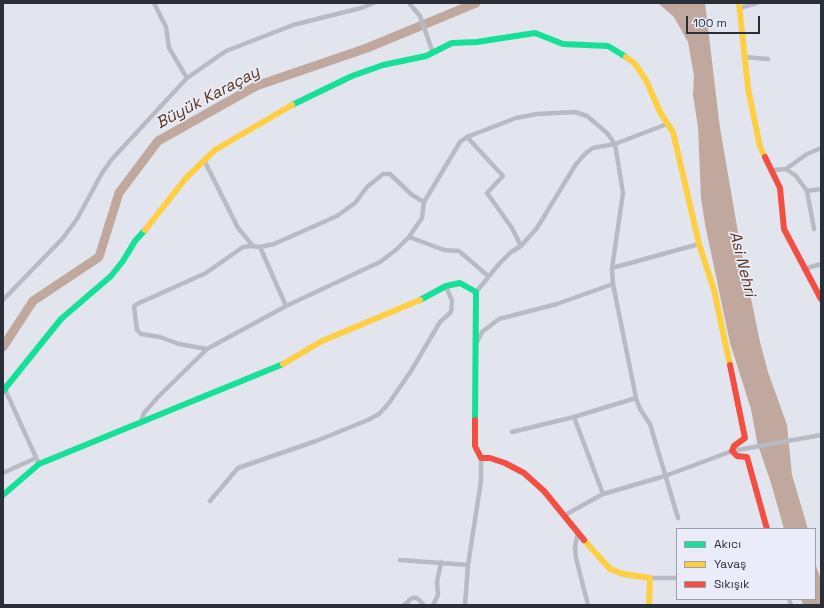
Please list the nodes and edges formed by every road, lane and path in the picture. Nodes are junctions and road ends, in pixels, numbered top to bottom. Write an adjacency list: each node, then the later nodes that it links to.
1 (154, 3): 9 (street)
2 (374, 3): 9 (street)
3 (409, 3): 6 (street)
4 (757, 3): 5 (street)
5 (739, 5): 7 (street)
6 (433, 53): 10 (street); 14 (street)
7 (744, 57): 8 (street); 16 (street)
8 (768, 60)
9 (187, 78): 34 (street)
10 (667, 124): 12 (street); 22 (street)
11 (467, 137): 12 (street); 19 (street); 24 (street)
12 (615, 144): 24 (street); 27 (street)
13 (821, 148): 15 (street)
14 (204, 160): 23 (street); 38 (street)
15 (786, 169): 16 (street); 18 (street)
16 (773, 170): 28 (street)
17 (821, 189): 18 (street)
18 (807, 191): 20 (street)
19 (424, 202): 21 (street); 25 (street)
20 (814, 229)
21 (409, 237): 29 (street); 35 (street)
22 (699, 244): 27 (street); 44 (street)
23 (253, 246): 25 (street); 37 (street)
24 (521, 246): 29 (street)
25 (260, 247): 35 (street)
26 (821, 264): 28 (street)
27 (612, 268): 30 (street)
28 (804, 269): 33 (street)
29 (488, 276): 32 (street)
30 (613, 284): 36 (street); 39 (street)
31 (446, 286): 32 (street); 41 (street); 51 (street)
32 (476, 292): 36 (street)
33 (821, 299)
34 (3, 300)
35 (286, 306): 37 (street)
36 (476, 342): 45 (street)
37 (207, 349): 41 (street)
38 (4, 388): 46 (street)
39 (636, 398): 40 (street); 48 (street)
40 (574, 417): 42 (street); 49 (street)
41 (139, 425): 46 (street)
42 (512, 432)
43 (821, 435): 44 (street)
44 (732, 451): 48 (street); 54 (street)
45 (481, 458): 52 (street); 58 (street)
46 (37, 461): 47 (street); 50 (street)
47 (3, 473)
48 (665, 476): 49 (street); 53 (street)
49 (603, 494): 52 (street)
50 (3, 495)
51 (210, 501)
52 (565, 515): 55 (street)
53 (678, 518)
54 (767, 528)
55 (578, 532): 59 (street); 65 (street)
56 (400, 560): 57 (street)
57 (441, 562): 58 (street); 63 (street)
58 (468, 565): 64 (street)
59 (650, 578): 60 (street); 66 (street)
60 (676, 578)
61 (404, 605): 62 (street)
62 (424, 605)
63 (433, 605)
64 (465, 605)
65 (588, 605)
66 (649, 605)

